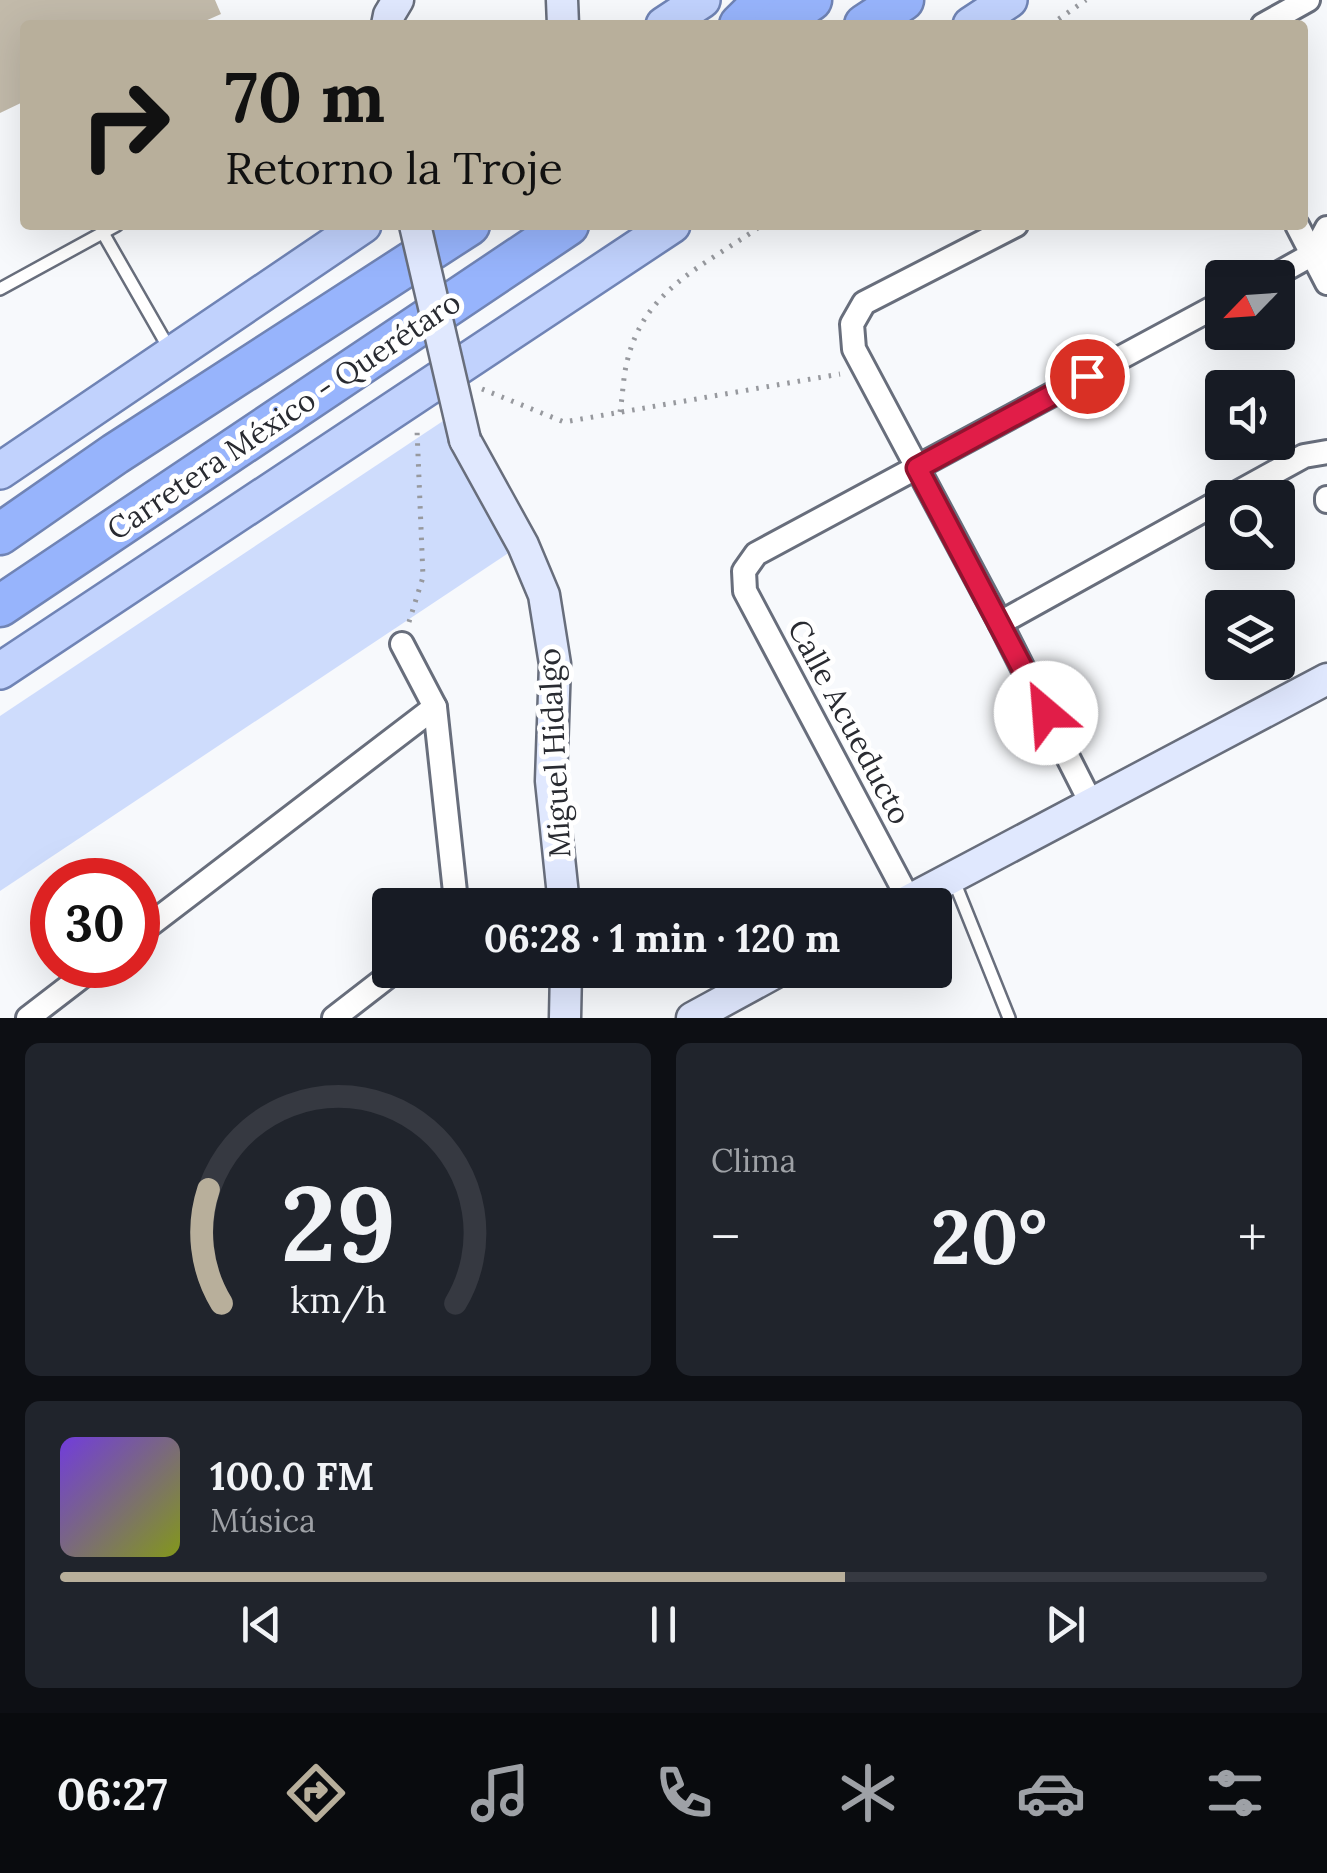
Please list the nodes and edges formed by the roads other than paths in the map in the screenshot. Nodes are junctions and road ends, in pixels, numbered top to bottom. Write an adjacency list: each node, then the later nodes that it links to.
1 (702, 0): 7 (main road)
2 (765, 0): 8 (highway)
3 (811, 0): 9 (highway)
4 (903, 0): 10 (highway)
5 (1008, 0): 11 (main road)
6 (1308, 0): 12 (street)
7 (672, 20)
8 (745, 20)
9 (781, 20)
10 (873, 20)
11 (978, 20)
12 (1272, 20)
13 (1327, 228): 23 (street)
14 (108, 230): 22 (lane)
15 (356, 230): 28 (main road)
16 (415, 230): 46 (street, Miguel Hidalgo, bridge)
17 (461, 230): 30 (highway, Carretera México - Querétaro)
18 (561, 230): 37 (highway, Carretera México - Querétaro)
19 (665, 230): 40 (main road)
20 (1006, 230): 31 (street)
21 (1301, 230): 23 (street)
22 (102, 233): 26 (lane); 28 (lane)
23 (1320, 254): 24 (street); 25 (street)
24 (1295, 266)
25 (1327, 283)
26 (0, 289)
27 (1205, 312): 31 (street)
28 (172, 354): 32 (main road)
29 (1327, 452): 33 (street)
30 (116, 454): 35 (highway); 36 (highway, Carretera México - Querétaro)
31 (917, 468): 38 (street); 47 (street, Calle Acueducto)
32 (0, 471)
33 (1260, 480)
34 (1205, 510): 38 (street)
35 (0, 520)
36 (0, 534)
37 (0, 606)
38 (1000, 623): 43 (street)
39 (402, 644): 42 (street)
40 (0, 671)
41 (1327, 679): 43 (street)
42 (435, 707): 45 (street); 49 (street)
43 (1091, 803): 44 (street)
44 (952, 877): 48 (street); 58 (lane)
45 (455, 888)
46 (562, 888)
47 (898, 888)
48 (931, 888)
49 (160, 917)
50 (67, 988): 54 (street)
51 (373, 988): 55 (street)
52 (566, 988): 56 (street)
53 (747, 988): 57 (street)
54 (28, 1018)
55 (334, 1018)
56 (565, 1018)
57 (692, 1018)
58 (1009, 1018)

